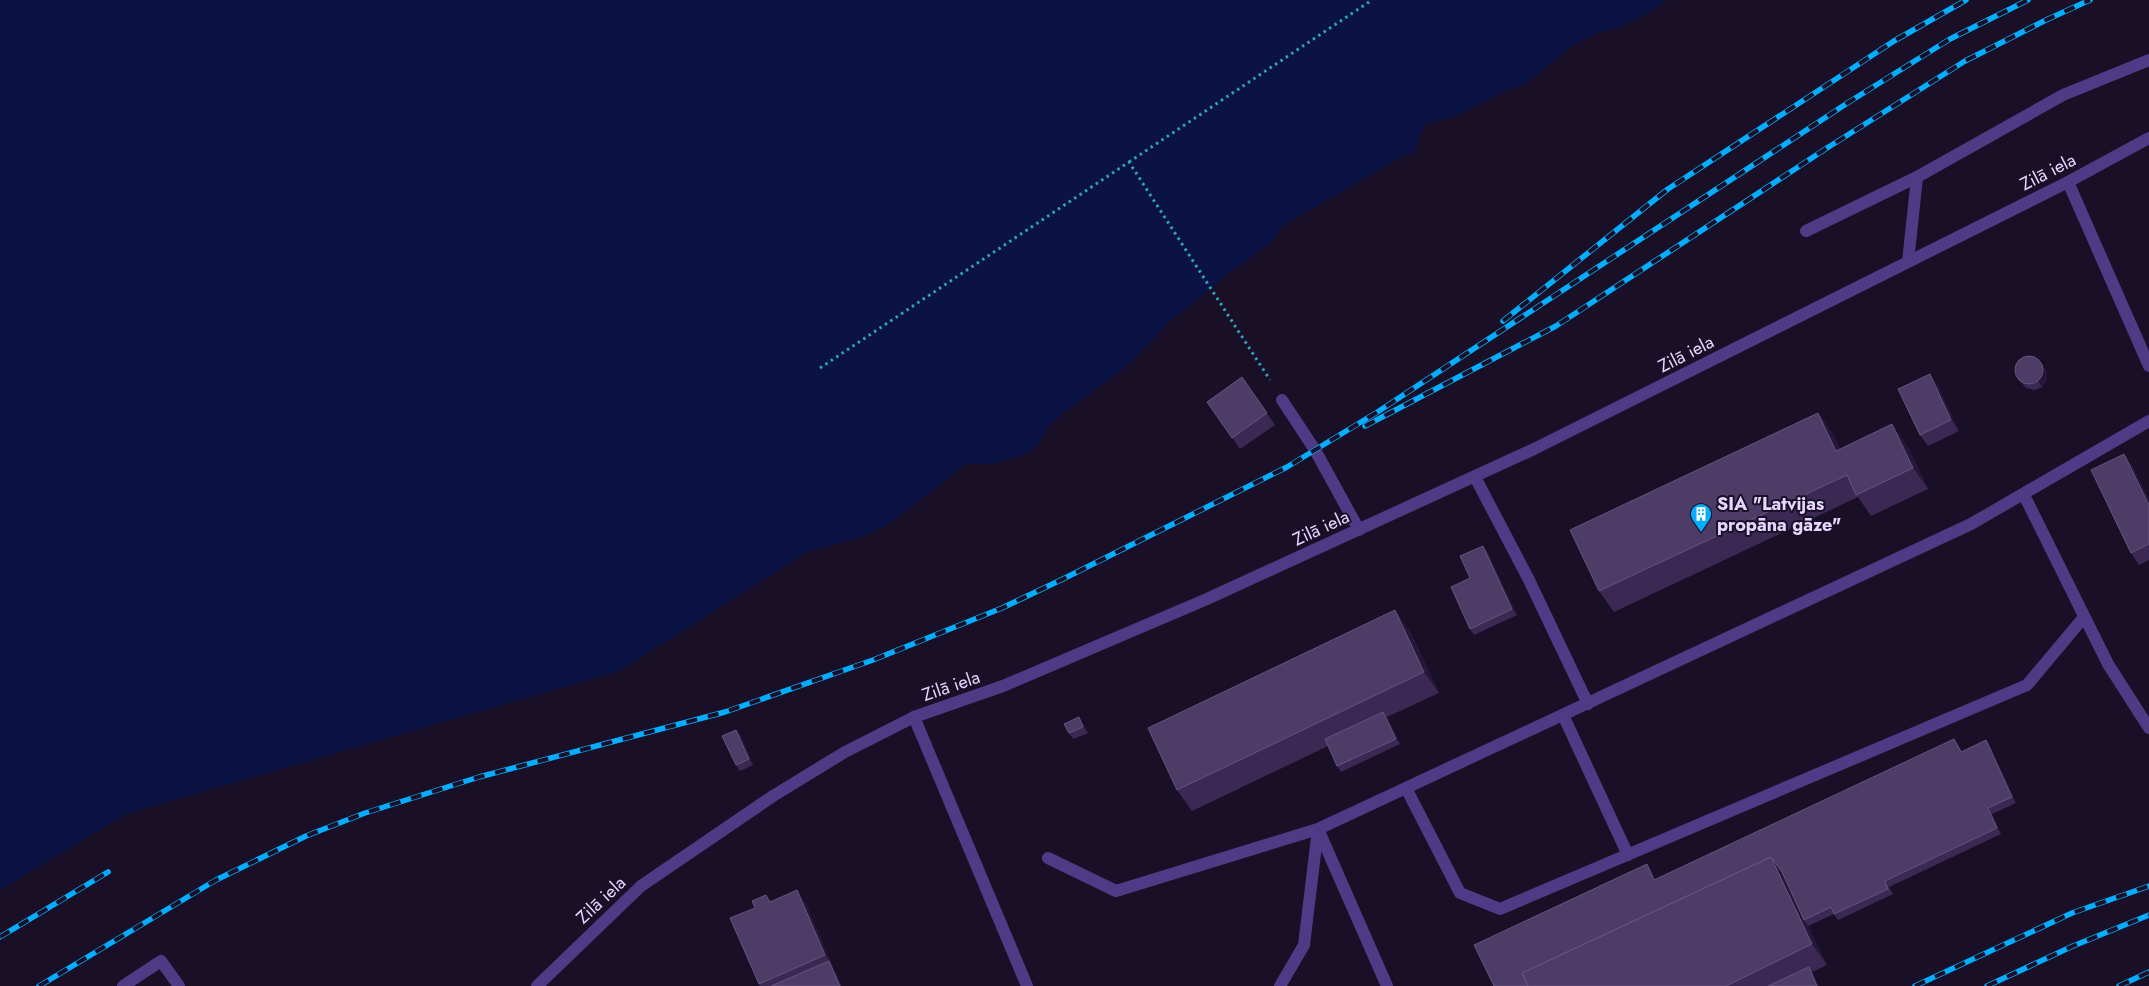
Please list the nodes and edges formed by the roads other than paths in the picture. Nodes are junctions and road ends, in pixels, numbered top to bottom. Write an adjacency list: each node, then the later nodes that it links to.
1 (2149, 60): 3 (street)
2 (2149, 138): 4 (street, Zilā iela)
3 (1917, 177): 5 (street); 6 (street)
4 (2068, 182): 6 (street, Zilā iela); 7 (street)
5 (1806, 231)
6 (1908, 262): 10 (street, Zilā iela)
7 (2149, 366)
8 (1282, 400): 12 (street)
9 (2149, 421): 11 (street)
10 (1475, 477): 12 (street, Zilā iela); 14 (street)
11 (2024, 495): 13 (street); 14 (street)
12 (1359, 530): 16 (street, Zilā iela)
13 (2084, 617): 17 (street); 20 (street)
14 (1588, 704): 15 (street)
15 (1563, 715): 18 (street); 20 (street)
16 (914, 717): 24 (street, Zilā iela); 25 (street)
17 (2149, 728)
18 (1406, 788): 19 (street); 20 (street)
19 (1318, 829): 21 (street); 26 (street); 27 (street)
20 (1628, 854)
21 (1048, 858)
22 (123, 986): 23 (street)
23 (179, 986)
24 (537, 986)
25 (1027, 986)
26 (1280, 986)
27 (1387, 986)

